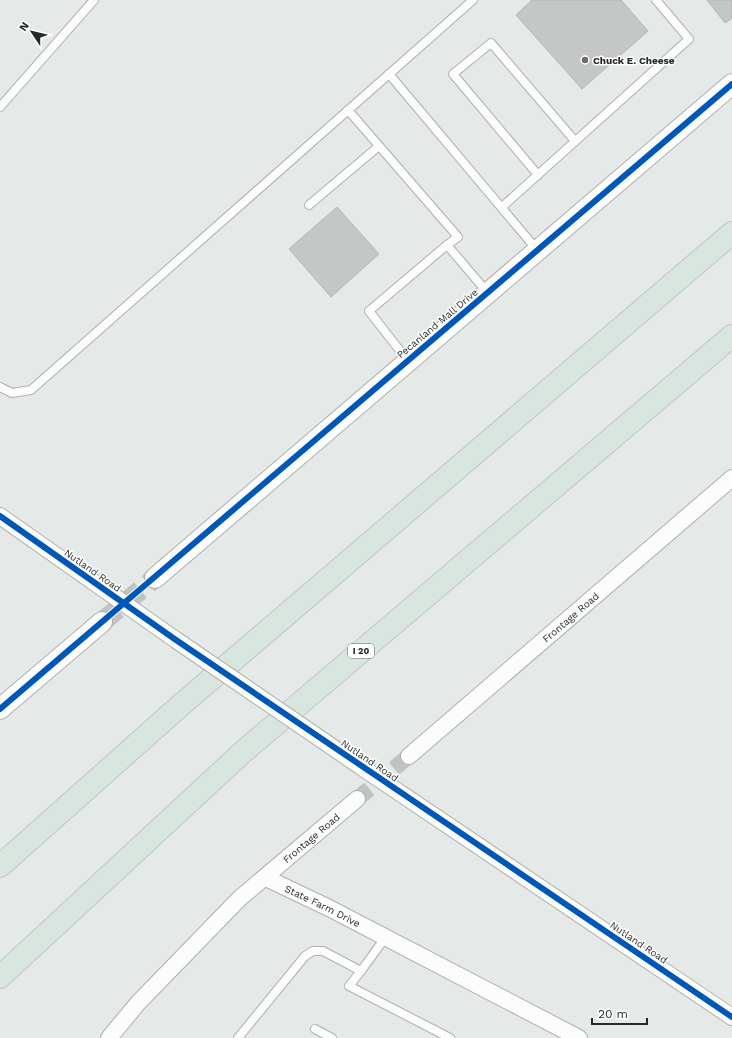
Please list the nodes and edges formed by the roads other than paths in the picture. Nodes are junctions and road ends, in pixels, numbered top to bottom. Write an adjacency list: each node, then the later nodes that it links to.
1 (94, 0): 6 (lane)
2 (473, 0): 4 (lane)
3 (656, 0): 8 (lane)
4 (389, 74): 7 (lane); 12 (lane)
5 (732, 84): 15 (street, Pecanland Mall Drive)
6 (0, 108)
7 (348, 110): 9 (lane); 19 (lane)
8 (575, 141): 10 (lane); 10 (lane)
9 (379, 146): 11 (lane); 14 (lane)
10 (538, 175): 12 (lane)
11 (309, 205)
12 (502, 207): 15 (lane)
13 (732, 233): 27 (highway)
14 (447, 245): 16 (lane); 18 (lane)
15 (538, 250): 16 (street, Pecanland Mall Drive)
16 (488, 293): 18 (street, Pecanland Mall Drive)
17 (732, 336): 31 (highway, I 20)
18 (408, 361): 22 (street, Pecanland Mall Drive)
19 (0, 387)
20 (732, 478): 25 (street, Frontage Road)
21 (0, 516): 32 (street, Nutland Road, bridge)
22 (155, 578)
23 (102, 622): 24 (street)
24 (0, 709)
25 (409, 756)
26 (357, 799): 28 (street, Frontage Road)
27 (0, 866)
28 (266, 878): 29 (street, State Farm Drive); 34 (street)
29 (386, 938): 30 (lane); 38 (street, State Farm Drive)
30 (361, 972): 35 (lane); 37 (lane)
31 (0, 977)
32 (732, 1016)
33 (315, 1029): 36 (lane)
34 (109, 1038)
35 (238, 1038)
36 (332, 1038)
37 (450, 1038)
38 (579, 1038)

